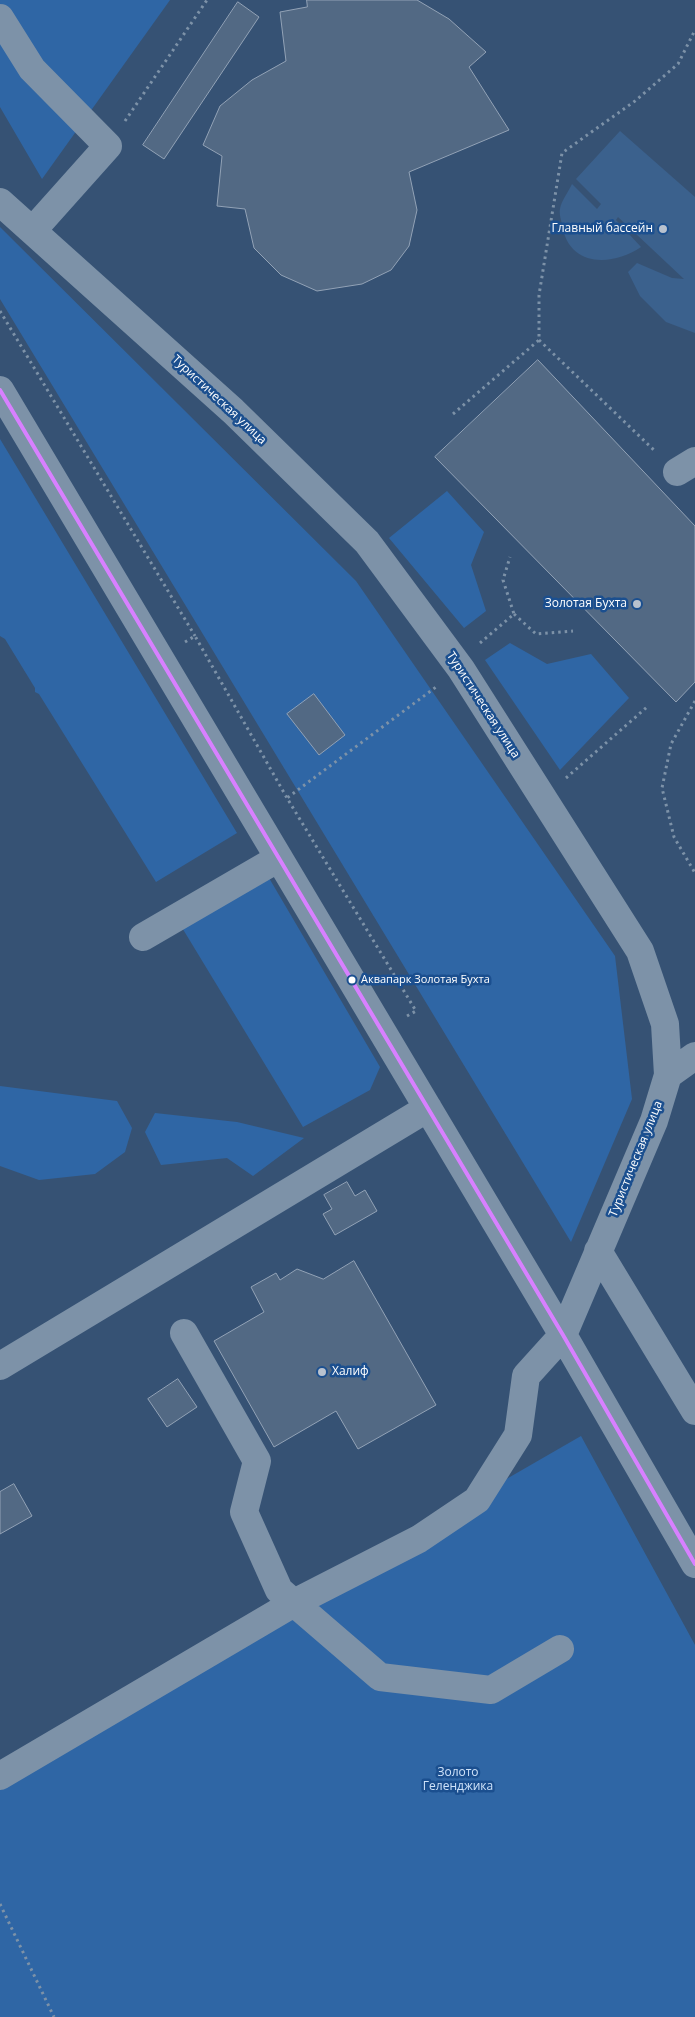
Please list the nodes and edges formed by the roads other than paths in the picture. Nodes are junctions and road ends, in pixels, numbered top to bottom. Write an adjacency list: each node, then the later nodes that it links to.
1 (0, 18): 3 (street)
2 (0, 202): 3 (street, Туристическая улица)
3 (33, 230): 8 (street, Туристическая улица)
4 (0, 390): 5 (street)
5 (279, 858): 6 (street); 9 (street)
6 (143, 938)
7 (695, 1056): 8 (street)
8 (668, 1075): 10 (street, Туристическая улица)
9 (428, 1108): 12 (street); 13 (street)
10 (598, 1251): 12 (street, Туристическая улица); 14 (street)
11 (184, 1333): 16 (street)
12 (563, 1335): 15 (street); 16 (street, Туристическая улица)
13 (0, 1366)
14 (695, 1411)
15 (695, 1564)
16 (294, 1603): 17 (street); 18 (street, Туристическая улица)
17 (560, 1649)
18 (0, 1776)

